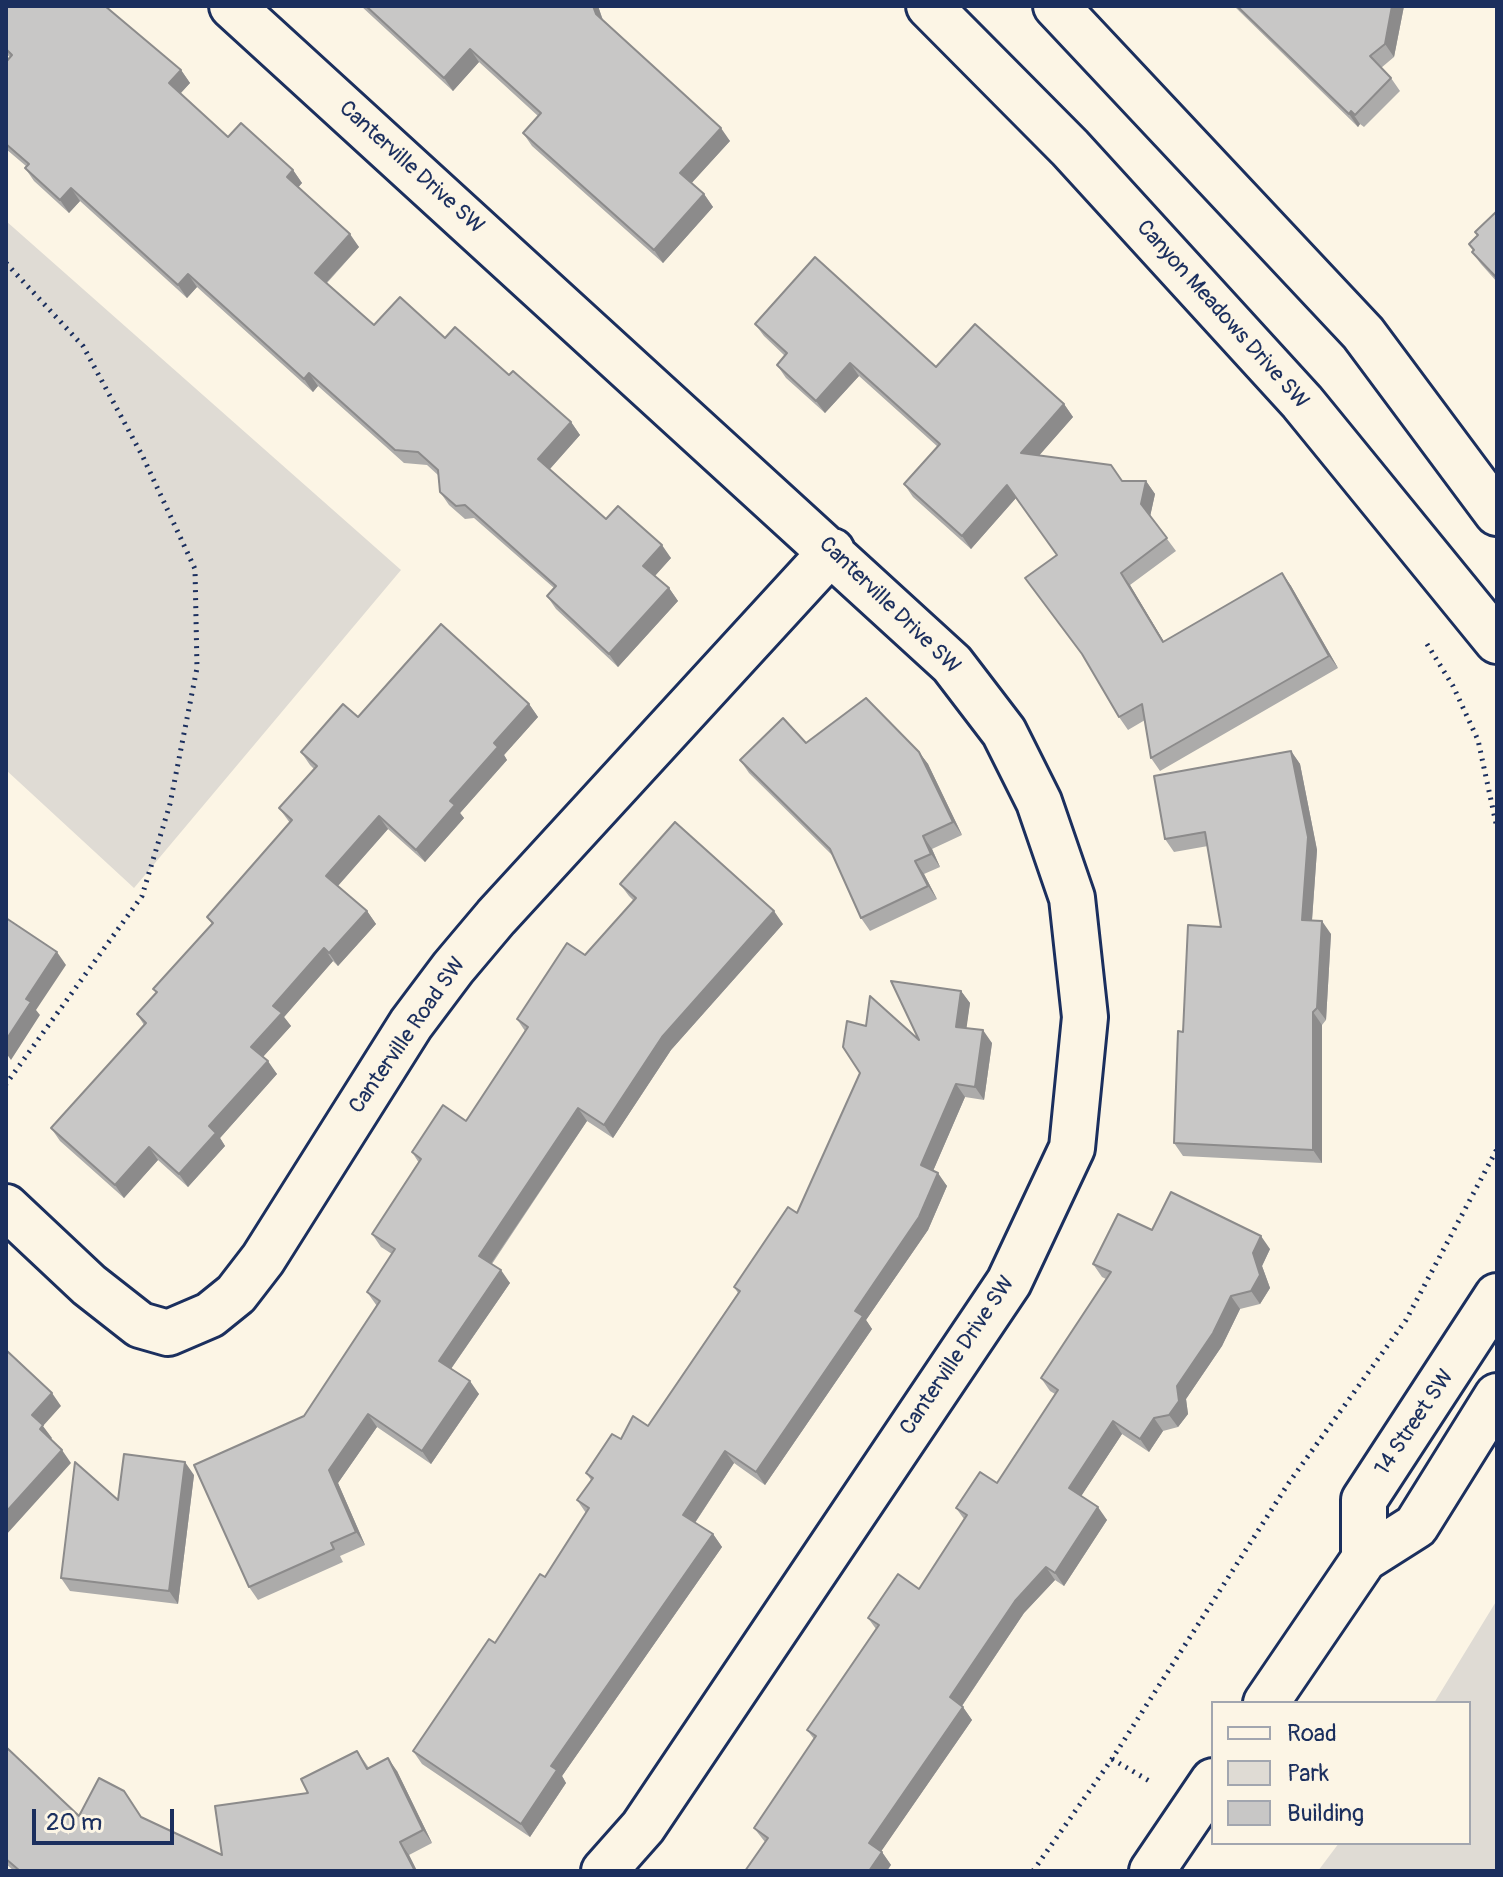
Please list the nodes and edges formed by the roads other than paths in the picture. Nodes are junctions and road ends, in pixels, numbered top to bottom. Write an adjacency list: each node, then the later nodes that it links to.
1 (232, 6): 5 (street, Canterville Drive SW)
2 (929, 6): 6 (street, Canyon Meadows Drive SW)
3 (1056, 6): 4 (street)
4 (1497, 513)
5 (832, 551): 7 (street, Canterville Road SW); 13 (street, Canterville Drive SW)
6 (1497, 641)
7 (6, 1207)
8 (1497, 1296): 10 (street, 14 Street SW)
9 (1497, 1396): 10 (street)
10 (1364, 1559): 11 (street)
11 (1267, 1701)
12 (1211, 1784): 14 (street)
13 (604, 1871)
14 (1152, 1871)

